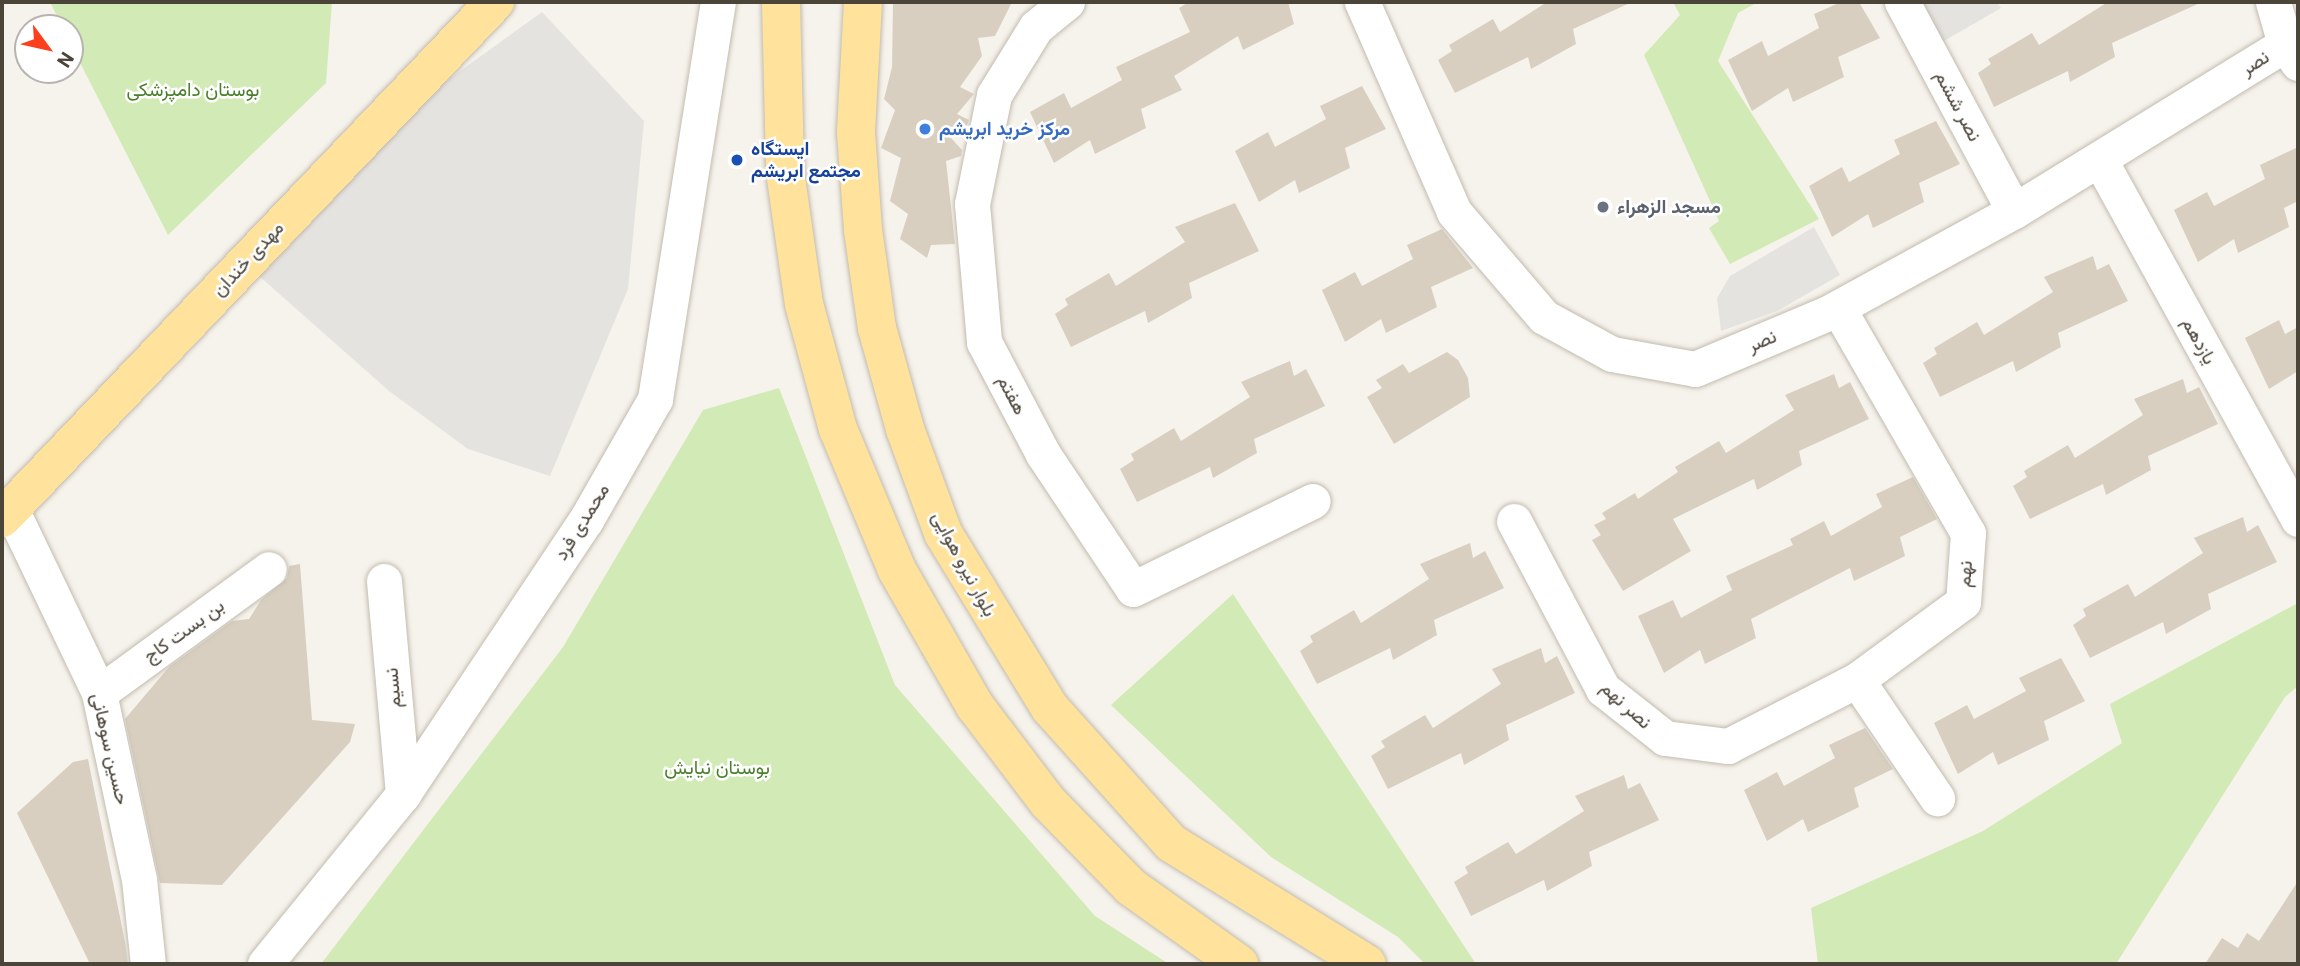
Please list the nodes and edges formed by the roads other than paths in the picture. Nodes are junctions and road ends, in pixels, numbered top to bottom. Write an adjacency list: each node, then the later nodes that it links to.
1 (458, 2): 15 (main road, مهدی خندان)
2 (495, 2): 15 (main road, مهدی خندان)
3 (718, 2): 22 (street, محمدی فرد)
4 (780, 2): 26 (main road)
5 (863, 2): 27 (main road, بلوار نیرو هوایی)
6 (1067, 2): 14 (street, هفتم)
7 (1363, 2): 13 (street, نصر)
8 (1902, 2): 12 (street, نصر ششم)
9 (2273, 2): 10 (street)
10 (2292, 54): 11 (street, نصر)
11 (2101, 162): 12 (street, نصر); 16 (street, یازدهم)
12 (2014, 211): 13 (street, نصر)
13 (1838, 308): 20 (street, نهم)
14 (1313, 501)
15 (5, 503): 21 (street, حسین سوهانی)
16 (2298, 519)
17 (1514, 521): 20 (street, نصر نهم)
18 (269, 569): 21 (street, بن بست کاج)
19 (384, 582): 22 (street, نسیم)
20 (1857, 680): 23 (street)
21 (99, 693): 24 (street, حسین سوهانی)
22 (402, 794): 25 (street, محمدی فرد)
23 (1937, 798)
24 (148, 964)
25 (265, 964)
26 (1239, 964)
27 (1367, 964)

